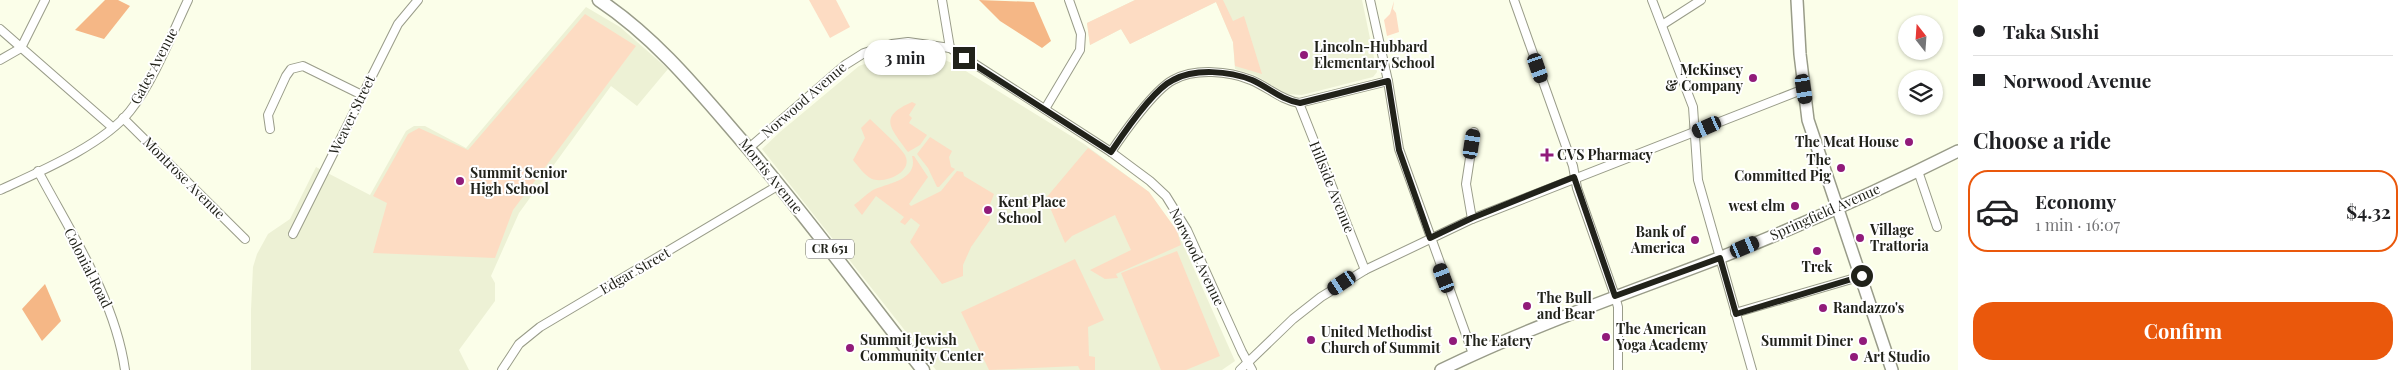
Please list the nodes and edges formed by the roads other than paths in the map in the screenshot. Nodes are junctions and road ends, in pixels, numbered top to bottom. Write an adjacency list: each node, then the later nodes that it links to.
1 (45, 0): 14 (street)
2 (188, 0): 22 (street, Gates Avenue)
3 (418, 0): 19 (street, Weaver Street)
4 (599, 0): 27 (main road, Morris Avenue / CR 651)
5 (942, 0): 15 (street)
6 (1068, 0): 21 (street)
7 (1370, 0): 17 (street)
8 (1514, 0): 32 (street)
9 (1652, 0): 12 (street)
10 (1701, 0): 12 (street)
11 (1798, 0): 18 (main road)
12 (1662, 25): 26 (street)
13 (0, 29): 14 (street)
14 (21, 48): 16 (street); 23 (street)
15 (950, 48): 21 (street, Norwood Avenue); 27 (street, Norwood Avenue)
16 (0, 60)
17 (1388, 81): 20 (street); 39 (street)
18 (1804, 89): 26 (street); 35 (main road)
19 (362, 95): 24 (street); 38 (street, Weaver Street)
20 (1300, 103): 29 (street); 42 (street, Hillside Avenue)
21 (1045, 109): 29 (street, Norwood Avenue)
22 (123, 118): 23 (street, Gates Avenue); 40 (street, Montrose Avenue)
23 (112, 128): 30 (street, Gates Avenue)
24 (270, 129)
25 (1474, 132): 36 (street)
26 (1696, 132): 32 (street); 41 (street)
27 (749, 148): 33 (main road, Morris Avenue / CR 651)
28 (1958, 151): 31 (main road, Springfield Avenue)
29 (1111, 152): 47 (street, Norwood Avenue)
30 (38, 171): 34 (street, Gates Avenue); 48 (street, Colonial Road)
31 (1918, 171): 35 (main road, Springfield Avenue); 37 (street)
32 (1574, 177): 36 (street); 44 (street)
33 (779, 185): 49 (street, Edgar Street); 50 (main road, Morris Avenue / CR 651)
34 (0, 190)
35 (1838, 208): 41 (main road, Springfield Avenue); 43 (main road)
36 (1472, 218): 39 (street)
37 (1937, 227)
38 (293, 234)
39 (1430, 238): 42 (street); 46 (street)
40 (245, 239)
41 (1720, 258): 44 (main road, Springfield Avenue); 45 (street)
42 (1366, 270): 47 (street)
43 (1862, 276): 45 (street); 55 (main road)
44 (1615, 296): 46 (main road, Springfield Avenue); 53 (street)
45 (1736, 314): 54 (street)
46 (1473, 354): 52 (main road, Springfield Avenue)
47 (1250, 367): 51 (street)
48 (125, 370)
49 (502, 370)
50 (924, 370)
51 (1240, 370)
52 (1440, 370)
53 (1618, 370)
54 (1752, 370)
55 (1892, 370)

